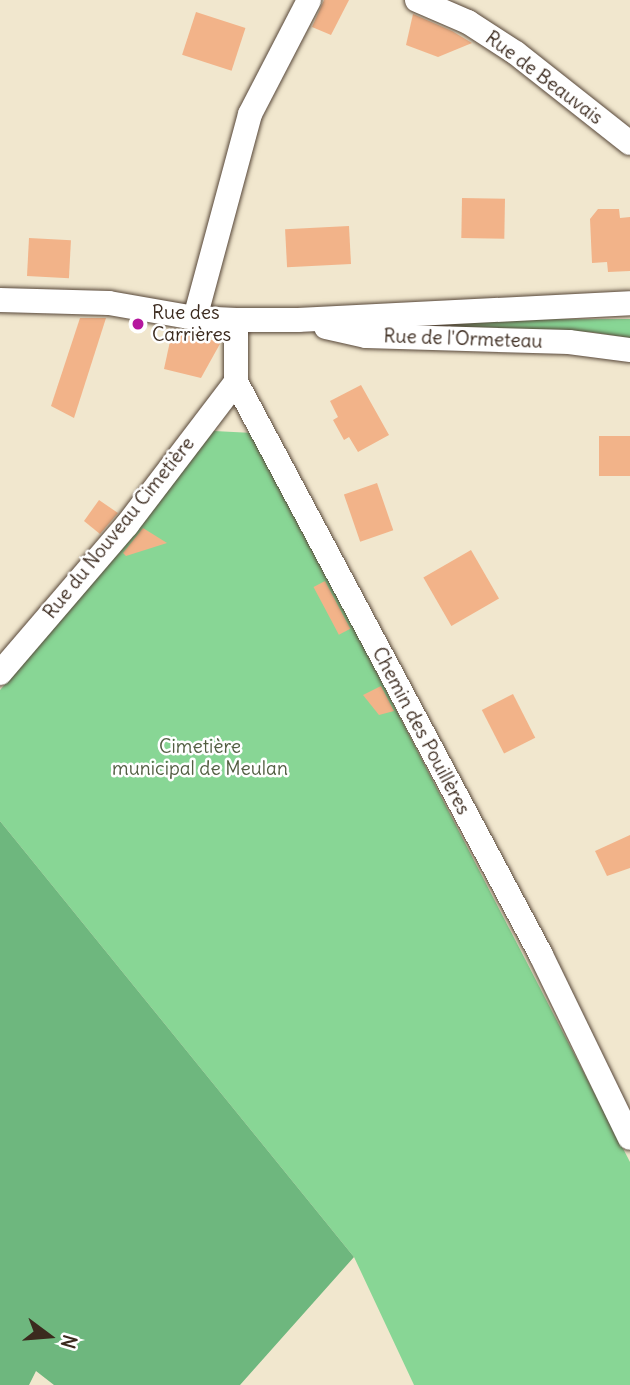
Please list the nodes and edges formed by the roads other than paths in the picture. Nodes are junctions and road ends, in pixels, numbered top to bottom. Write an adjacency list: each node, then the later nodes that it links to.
1 (309, 0): 6 (street)
2 (417, 0): 3 (street, Rue de Beauvais)
3 (630, 143)
4 (0, 300): 6 (street)
5 (630, 303): 8 (street)
6 (195, 318): 7 (street)
7 (236, 320): 8 (street); 10 (street, Chemin des Pouillères)
8 (298, 320): 9 (street, Rue de l'Ormeteau)
9 (630, 350)
10 (236, 382): 11 (street, Rue du Nouveau Cimetière); 12 (street, Chemin des Pouillères)
11 (0, 673)
12 (630, 1138)

